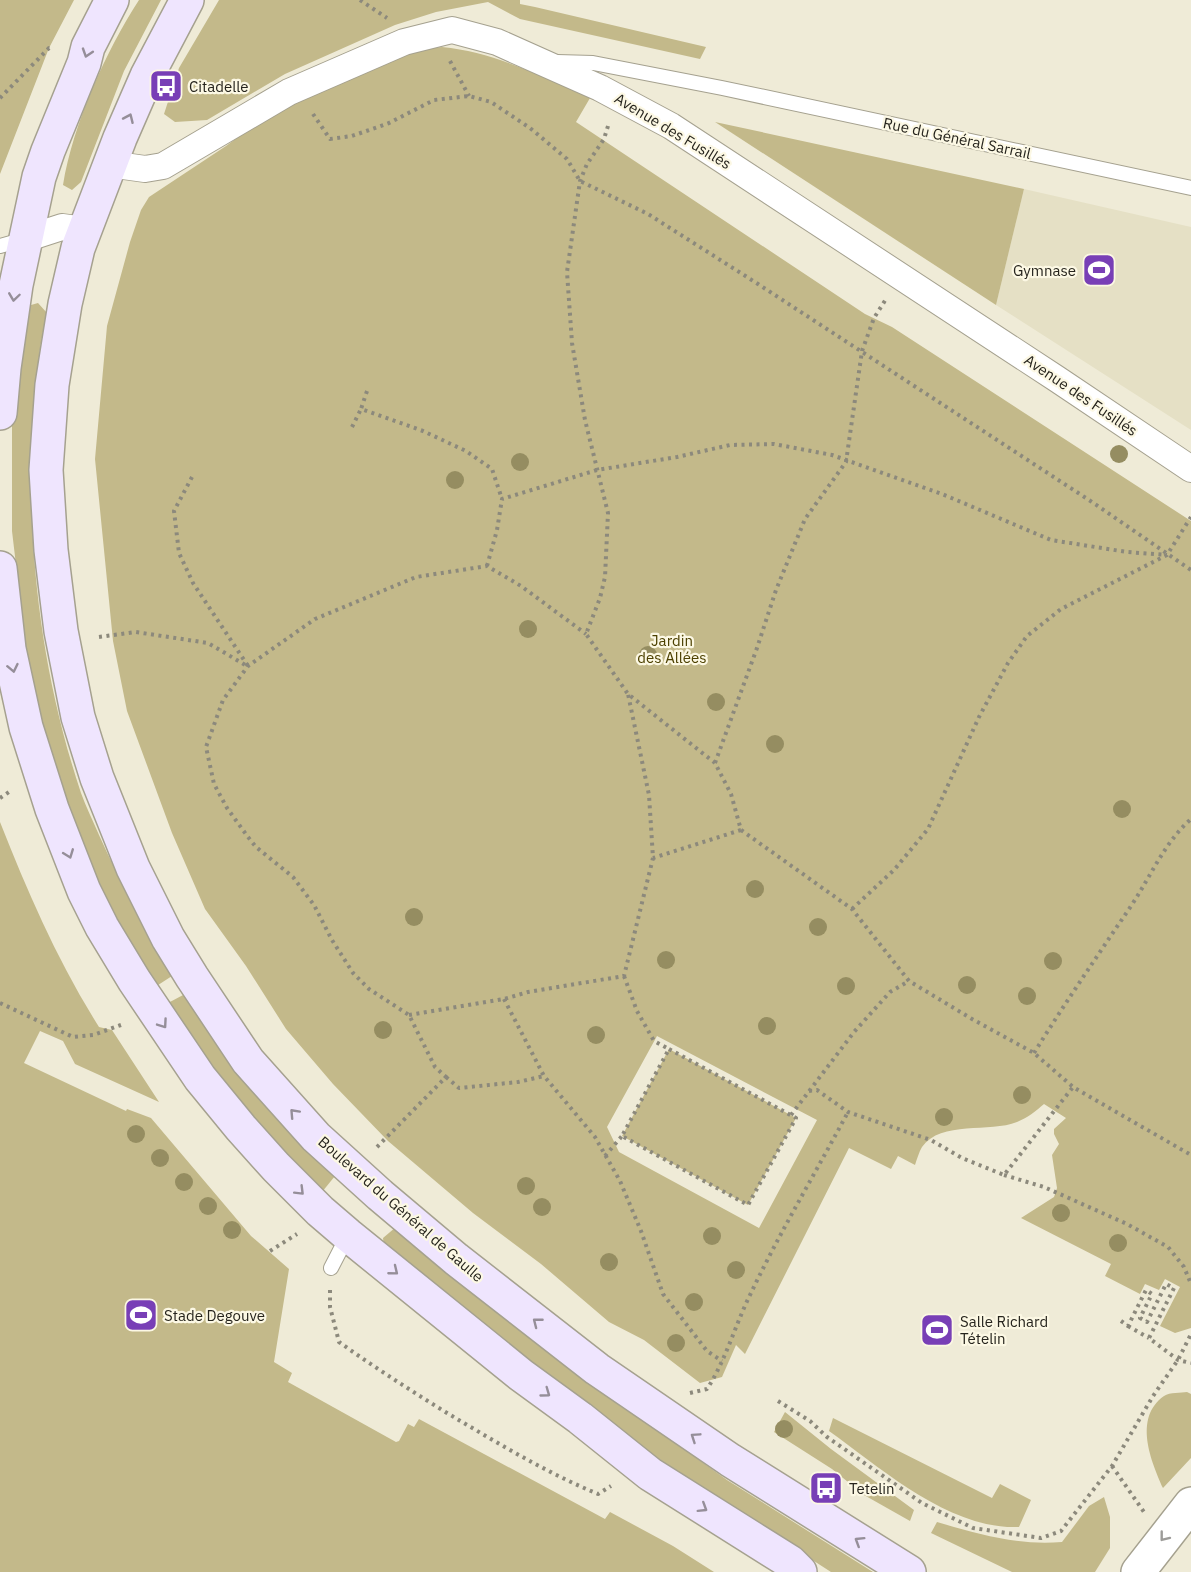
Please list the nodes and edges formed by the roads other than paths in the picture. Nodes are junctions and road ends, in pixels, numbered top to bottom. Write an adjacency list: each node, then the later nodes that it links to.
1 (112, 0): 7 (main road, one-way to 7)
2 (187, 0): 4 (main road, Boulevard du Général de Gaulle, one-way to 2)
3 (540, 61): 4 (street, Avenue des Fusillés); 5 (lane, Rue du Général Sarrail); 9 (street, Avenue des Fusillés)
4 (110, 164): 6 (main road, Boulevard du Général de Gaulle)
5 (1191, 188)
6 (84, 230): 7 (street); 15 (main road, Boulevard du Général de Gaulle, one-way to 6)
7 (12, 243): 8 (main road, one-way to 8)
8 (0, 413)
9 (1191, 470)
10 (0, 568): 11 (main road, one-way to 11)
11 (348, 1235): 12 (lane); 14 (main road, one-way to 14)
12 (331, 1268)
13 (1191, 1504): 16 (street, one-way to 16)
14 (800, 1572)
15 (909, 1572)
16 (1138, 1572)

